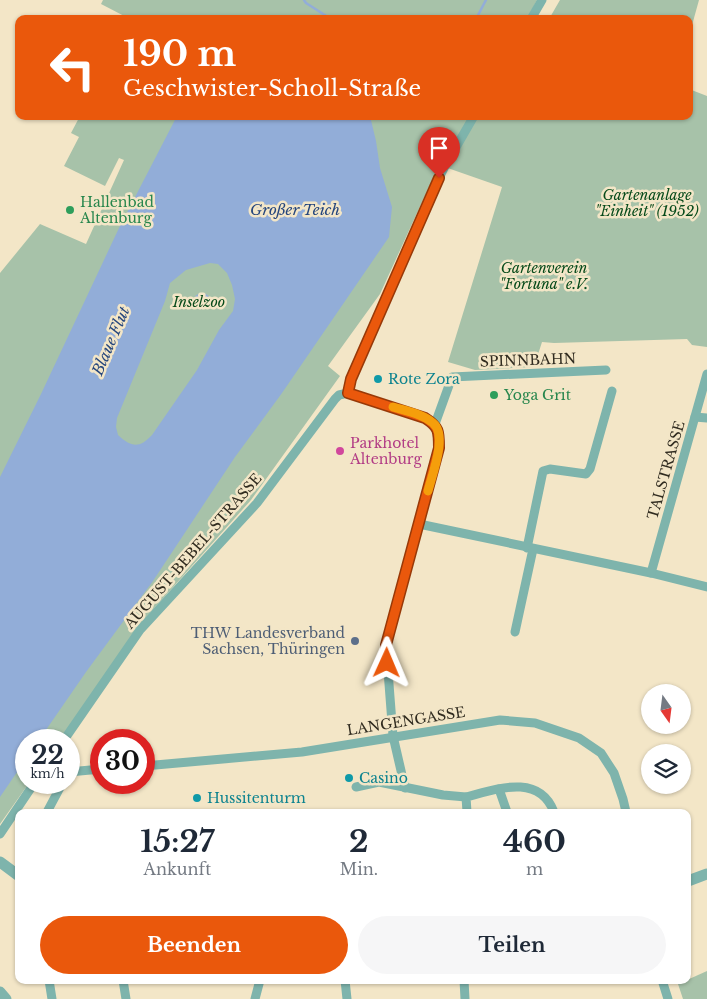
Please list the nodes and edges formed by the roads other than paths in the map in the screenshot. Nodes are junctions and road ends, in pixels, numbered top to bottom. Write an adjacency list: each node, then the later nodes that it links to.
1 (542, 0): 2 (street)
2 (533, 15)
3 (472, 120): 7 (street)
4 (606, 370): 10 (street, SPINNBAHN)
5 (707, 374): 8 (street, TALSTRASSE)
6 (612, 391): 12 (street)
7 (348, 393): 10 (street); 16 (street, AUGUST-BEBEL-STRASSE)
8 (695, 417): 9 (street); 13 (street, TALSTRASSE)
9 (707, 418)
10 (435, 424): 11 (street)
11 (419, 524): 12 (street); 17 (street)
12 (530, 548): 13 (street); 15 (street)
13 (651, 574): 14 (street)
14 (707, 587)
15 (516, 632)
16 (72, 729)
17 (393, 736): 18 (street, LANGENGASSE); 20 (street); 30 (street, LANGENGASSE)
18 (155, 765)
19 (356, 787): 20 (street)
20 (405, 788): 24 (street)
21 (499, 789): 24 (street); 28 (street); 29 (street)
22 (27, 794): 25 (street)
23 (57, 794): 26 (street)
24 (466, 797): 27 (street)
25 (17, 809)
26 (49, 809)
27 (467, 809)
28 (506, 809)
29 (552, 809)
30 (626, 809)
31 (15, 812): 32 (street)
32 (0, 834)
33 (0, 862): 34 (street)
34 (15, 873)
35 (707, 874): 36 (street)
36 (691, 880)
37 (50, 984): 45 (street)
38 (124, 984): 46 (street)
39 (259, 984): 47 (street)
40 (345, 984): 48 (street)
41 (464, 984): 49 (street)
42 (663, 984): 50 (street)
43 (0, 992): 44 (street)
44 (6, 999)
45 (52, 999)
46 (126, 999)
47 (255, 999)
48 (347, 999)
49 (466, 999)
50 (668, 999)

